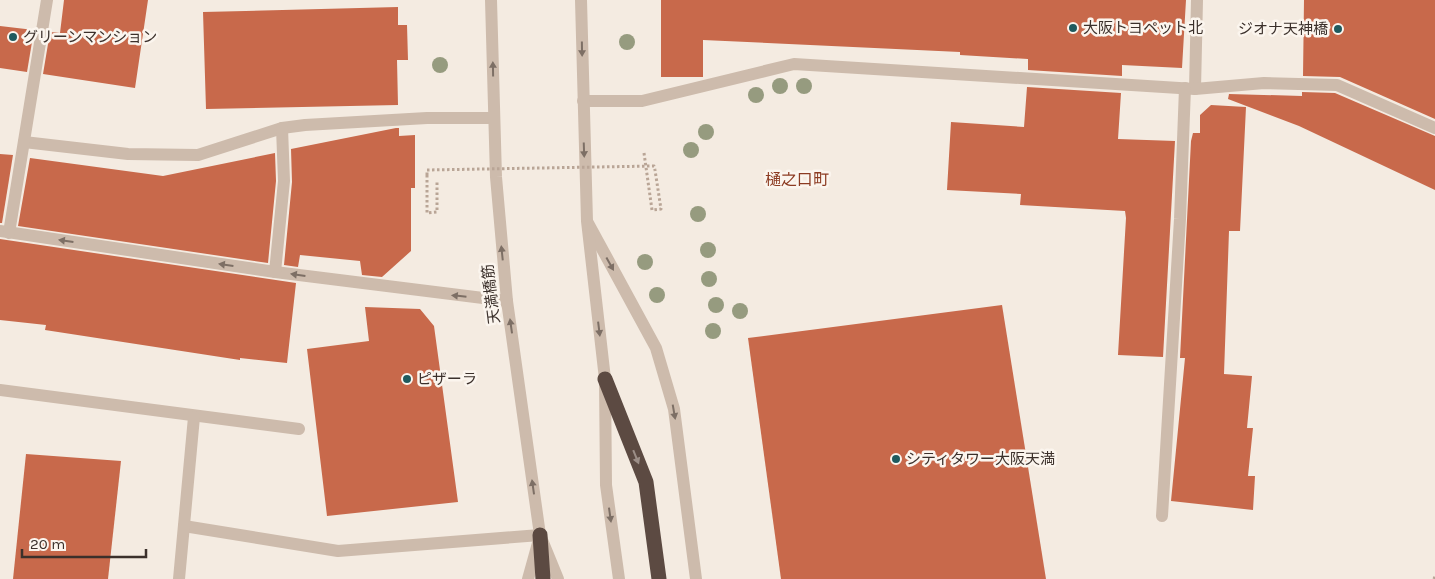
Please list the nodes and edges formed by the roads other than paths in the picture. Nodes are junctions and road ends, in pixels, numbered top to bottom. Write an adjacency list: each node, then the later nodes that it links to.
1 (47, 0): 10 (street)
2 (492, 0): 7 (street, 天満橋筋, one-way to 2)
3 (581, 0): 6 (street, one-way to 6)
4 (1197, 0): 5 (street)
5 (1190, 89): 6 (street); 9 (street); 19 (street)
6 (583, 101): 11 (street, one-way to 11)
7 (494, 118): 8 (street); 14 (street, 天満橋筋, one-way to 7)
8 (282, 128): 10 (street); 13 (street)
9 (1435, 128)
10 (24, 142): 12 (street)
11 (587, 221): 15 (street, one-way to 15); 28 (street, one-way to 28)
12 (5, 232): 13 (street, one-way to 12)
13 (274, 272): 14 (street, one-way to 13)
14 (507, 301): 21 (street, 天満橋筋, one-way to 14)
15 (605, 379): 26 (street, one-way to 26); 27 (highway, one-way to 27)
16 (0, 390): 17 (street)
17 (194, 417): 18 (street); 20 (street)
18 (299, 429)
19 (1162, 516)
20 (184, 526): 21 (street); 22 (street)
21 (540, 535): 23 (street); 24 (highway); 25 (street, 天満橋筋)
22 (179, 579)
23 (528, 579)
24 (543, 579)
25 (558, 579)
26 (619, 579)
27 (659, 579)
28 (696, 579)

